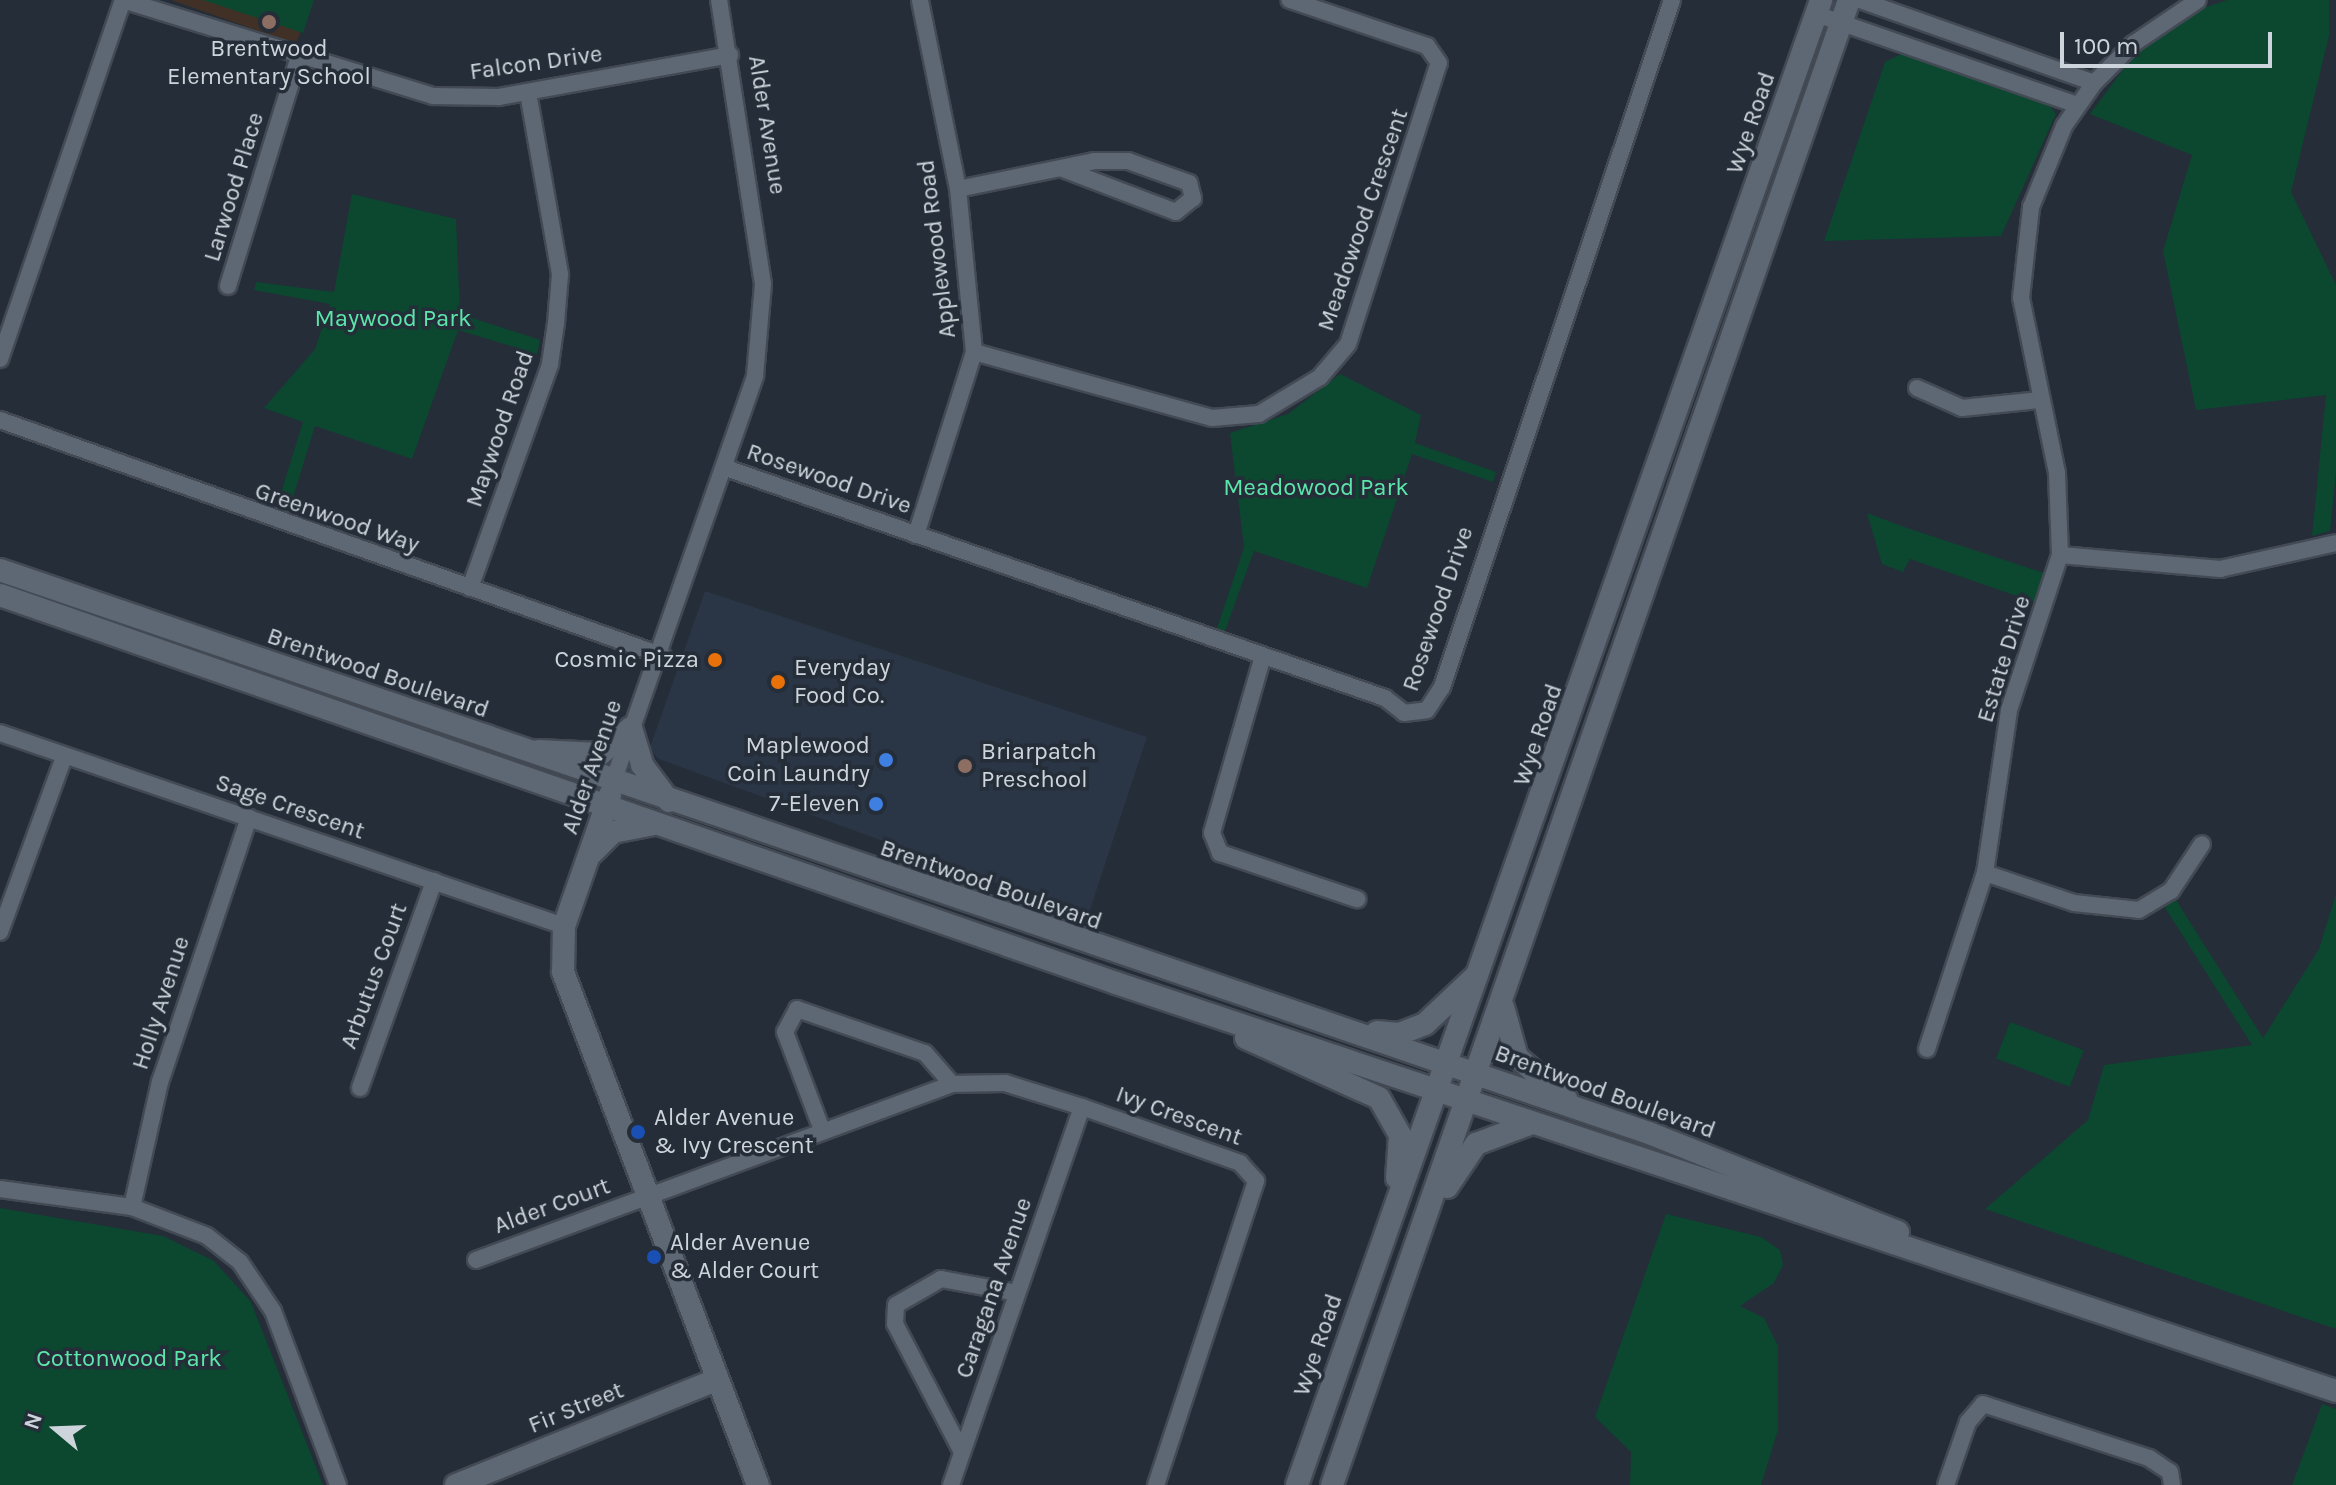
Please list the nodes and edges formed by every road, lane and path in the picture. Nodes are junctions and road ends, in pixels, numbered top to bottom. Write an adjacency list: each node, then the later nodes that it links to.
1 (123, 0): 12 (street, Falcon Drive); 20 (street)
2 (719, 0): 11 (street, Alder Avenue)
3 (1290, 0): 19 (street, Meadowood Crescent)
4 (1672, 0): 32 (street, Rosewood Drive)
5 (1849, 0): 10 (main road)
6 (1860, 0): 13 (street)
7 (925, 1): 17 (street, Applewood Road)
8 (2196, 1): 13 (street, Estate Drive)
9 (1818, 7): 10 (street); 50 (main road, Wye Road)
10 (1841, 22): 15 (street); 51 (main road)
11 (730, 55): 14 (street, Falcon Drive); 24 (street, Alder Avenue)
12 (299, 56): 14 (street, Falcon Drive); 18 (street, Larwood Place)
13 (2094, 83): 15 (street, Estate Drive)
14 (528, 93): 29 (street, Maywood Road)
15 (2077, 105): 22 (street, Estate Drive)
16 (1063, 169): 16 (street); 17 (street)
17 (958, 189): 19 (street, Applewood Road)
18 (228, 286)
19 (974, 352): 25 (street, Applewood Road)
20 (0, 359)
21 (1917, 388): 22 (street)
22 (2039, 400): 27 (street, Estate Drive)
23 (0, 420): 29 (street, Greenwood Way)
24 (726, 468): 25 (street, Rosewood Drive); 31 (street, Alder Avenue)
25 (916, 535): 32 (street, Rosewood Drive)
26 (2336, 543): 27 (street)
27 (2060, 555): 45 (street, Estate Drive)
28 (0, 570): 35 (main road, Brentwood Boulevard)
29 (470, 588): 31 (street, Greenwood Way)
30 (0, 595): 37 (main road, Brentwood Boulevard)
31 (663, 656): 33 (street, Alder Avenue)
32 (1263, 656): 47 (street)
33 (631, 728): 35 (main road); 38 (street, Alder Avenue); 39 (main road)
34 (0, 733): 36 (street, Sage Crescent)
35 (525, 751): 38 (main road, Brentwood Boulevard)
36 (64, 757): 41 (street, Sage Crescent); 49 (street)
37 (519, 777): 40 (main road, Brentwood Boulevard); 44 (main road)
38 (613, 782): 39 (main road, Brentwood Boulevard); 40 (main road, Alder Avenue)
39 (669, 801): 53 (main road, Brentwood Boulevard)
40 (606, 807): 42 (main road, Brentwood Boulevard); 44 (main road, Alder Avenue)
41 (249, 818): 46 (street, Sage Crescent); 68 (street, Holly Avenue)
42 (656, 824): 44 (main road); 52 (main road, Brentwood Boulevard)
43 (2202, 844): 45 (street)
44 (589, 855): 48 (main road, Alder Avenue)
45 (1985, 873): 54 (street, Estate Drive)
46 (434, 881): 48 (street, Sage Crescent); 57 (street, Arbutus Court)
47 (1357, 899)
48 (564, 926): 66 (main road, Alder Avenue)
49 (0, 932)
50 (1481, 971): 53 (main road); 55 (main road, Wye Road)
51 (1510, 980): 58 (main road); 60 (main road)
52 (1116, 983): 59 (main road, Brentwood Boulevard); 67 (main road)
53 (1347, 1028): 55 (main road, Brentwood Boulevard)
54 (1927, 1049)
55 (1447, 1064): 58 (main road, Brentwood Boulevard); 59 (main road, Wye Road)
56 (952, 1084): 61 (street, Ivy Crescent); 63 (street, Ivy Crescent); 63 (street)
57 (360, 1088)
58 (1472, 1088): 59 (main road, Brentwood Boulevard); 60 (main road, Brentwood Boulevard); 62 (main road, Brentwood Boulevard); 64 (main road); 69 (main road)
59 (1437, 1090): 67 (main road, Wye Road)
60 (1573, 1106): 64 (main road, Brentwood Boulevard)
61 (1082, 1107): 72 (street, Caragana Avenue); 80 (street, Ivy Crescent)
62 (1537, 1122): 69 (main road); 71 (main road, Brentwood Boulevard)
63 (822, 1130): 66 (street, Ivy Crescent)
64 (1649, 1133): 71 (main road, Brentwood Boulevard)
65 (0, 1189): 68 (street)
66 (645, 1198): 70 (street, Alder Court); 73 (main road, Alder Avenue)
67 (1397, 1199): 81 (main road, Wye Road)
68 (132, 1207): 76 (street)
69 (1429, 1210): 82 (main road)
70 (476, 1260)
71 (1958, 1262): 74 (main road, Brentwood Boulevard)
72 (1017, 1293): 75 (street, Caragana Avenue); 75 (street)
73 (716, 1380): 77 (main road, Fir Street); 78 (main road, Alder Avenue)
74 (2336, 1391)
75 (962, 1452): 79 (street, Caragana Avenue)
76 (338, 1485)
77 (456, 1485)
78 (758, 1485)
79 (951, 1485)
80 (1156, 1485)
81 (1297, 1485)
82 (1332, 1485)
83 (1946, 1485): 84 (street)
84 (2172, 1485)

